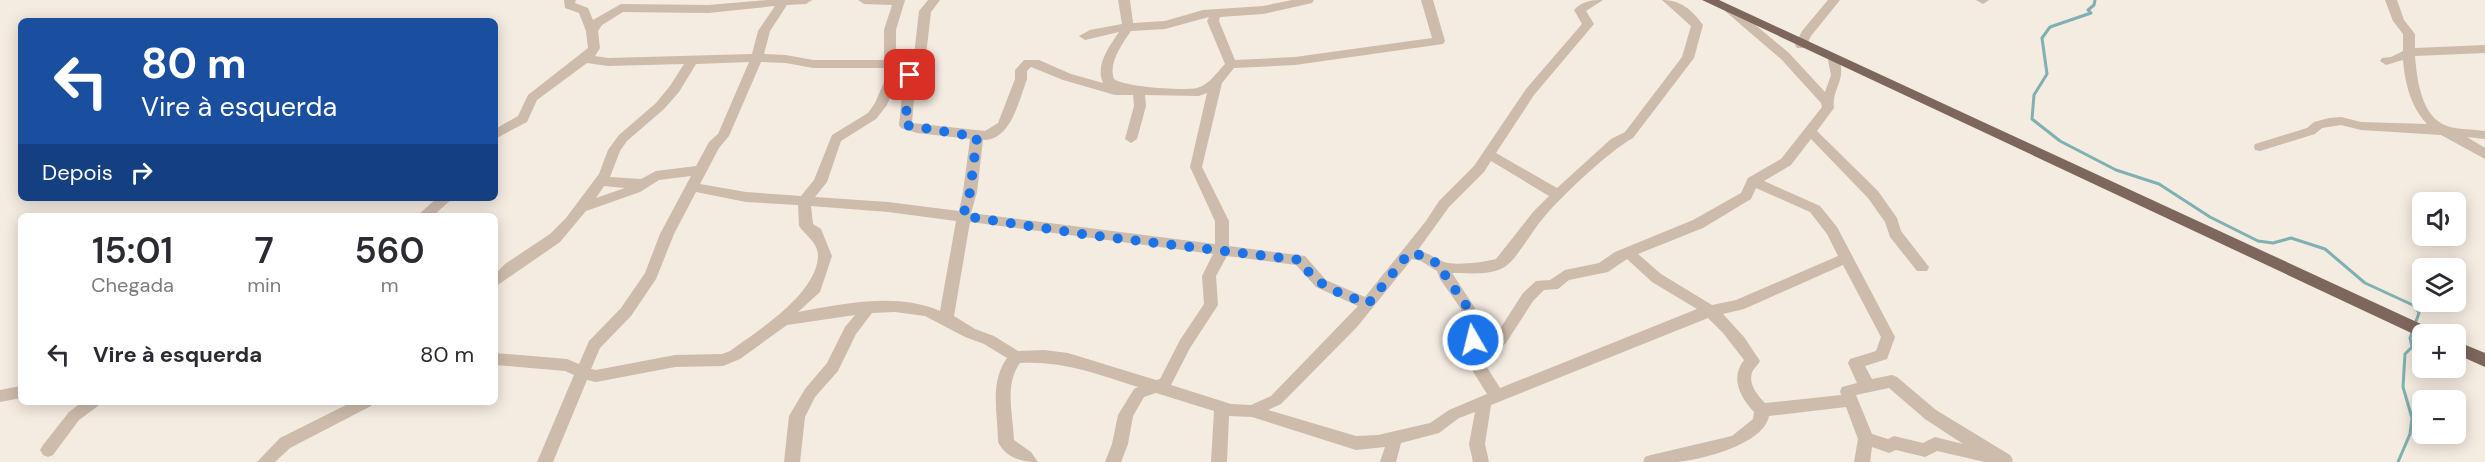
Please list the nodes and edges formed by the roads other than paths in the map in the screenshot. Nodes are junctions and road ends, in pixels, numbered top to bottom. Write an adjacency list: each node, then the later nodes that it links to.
1 (570, 0): 19 (street)
2 (806, 0): 15 (street)
3 (864, 0): 14 (street)
4 (934, 0): 38 (street)
5 (1124, 0): 18 (street)
6 (1209, 0): 17 (street)
7 (1308, 0): 17 (street)
8 (1426, 0): 29 (street)
9 (1597, 0): 41 (street)
10 (1668, 0): 48 (street)
11 (1708, 0): 16 (main road)
12 (1834, 0): 21 (street)
13 (2391, 0): 23 (street)
14 (898, 1): 28 (street)
15 (783, 2): 19 (street); 25 (street)
16 (1731, 11): 21 (main road); 33 (street)
17 (1216, 14): 18 (street); 29 (street)
18 (1128, 27): 20 (street); 32 (street)
19 (592, 32): 24 (street)
20 (1084, 36)
21 (1801, 45): 30 (main road)
22 (2485, 49): 23 (street)
23 (2408, 53): 27 (street); 34 (street)
24 (582, 58): 26 (street); 36 (street)
25 (757, 58): 26 (street); 28 (street); 43 (street)
26 (692, 60): 44 (street)
27 (2386, 62)
28 (889, 64): 50 (street)
29 (1231, 64): 31 (street)
30 (1835, 67): 33 (street); 66 (main road)
31 (1216, 82): 32 (street); 54 (street)
32 (1139, 92): 38 (street); 39 (street)
33 (1827, 102): 35 (street)
34 (2445, 131): 37 (street); 40 (street); 42 (street)
35 (1811, 132): 45 (street); 58 (street)
36 (498, 133)
37 (2485, 135)
38 (977, 137): 53 (street)
39 (1131, 139)
40 (2260, 147)
41 (1488, 154): 48 (street); 56 (street)
42 (2485, 154)
43 (702, 170): 46 (street); 47 (street)
44 (601, 180): 46 (street); 51 (street)
45 (1753, 181): 55 (street); 57 (street)
46 (642, 184): 51 (street)
47 (692, 187): 50 (street); 72 (street)
48 (1558, 195): 59 (street)
49 (442, 201): 52 (street)
50 (804, 202): 53 (street); 65 (street)
51 (583, 207): 60 (street)
52 (428, 213)
53 (963, 216): 54 (street); 64 (street)
54 (1224, 250): 61 (street); 73 (street)
55 (1629, 252): 63 (street); 69 (street)
56 (1409, 253): 59 (street); 61 (street)
57 (1846, 258): 63 (street); 74 (street)
58 (1922, 267)
59 (1444, 268): 69 (street)
60 (498, 279)
61 (1368, 304): 83 (street)
62 (867, 310): 64 (street); 65 (street); 90 (street)
63 (1711, 312): 77 (street); 82 (street)
64 (946, 319): 68 (street)
65 (783, 320): 72 (street)
66 (2412, 327)
67 (2466, 351): 71 (main road)
68 (1016, 357): 73 (street); 91 (street)
69 (1476, 358): 77 (street)
70 (498, 359): 72 (street)
71 (2485, 360)
72 (583, 373): 89 (street)
73 (1156, 386): 81 (street); 92 (street)
74 (1863, 387): 78 (street); 87 (street)
75 (18, 393): 76 (street)
76 (0, 396)
77 (1490, 398): 84 (street); 95 (street)
78 (1850, 400): 82 (street); 85 (street)
79 (89, 405): 86 (street)
80 (360, 405): 88 (street)
81 (1222, 407): 83 (street); 93 (street)
82 (1762, 410): 96 (street)
83 (1252, 411): 84 (street)
84 (1395, 438): 94 (street)
85 (1866, 439): 87 (street); 97 (street)
86 (48, 450)
87 (2004, 461)
88 (265, 462)
89 (545, 462)
90 (792, 462)
91 (1030, 462)
92 (1113, 462)
93 (1219, 462)
94 (1388, 462)
95 (1480, 462)
96 (1650, 462)
97 (1862, 462)

